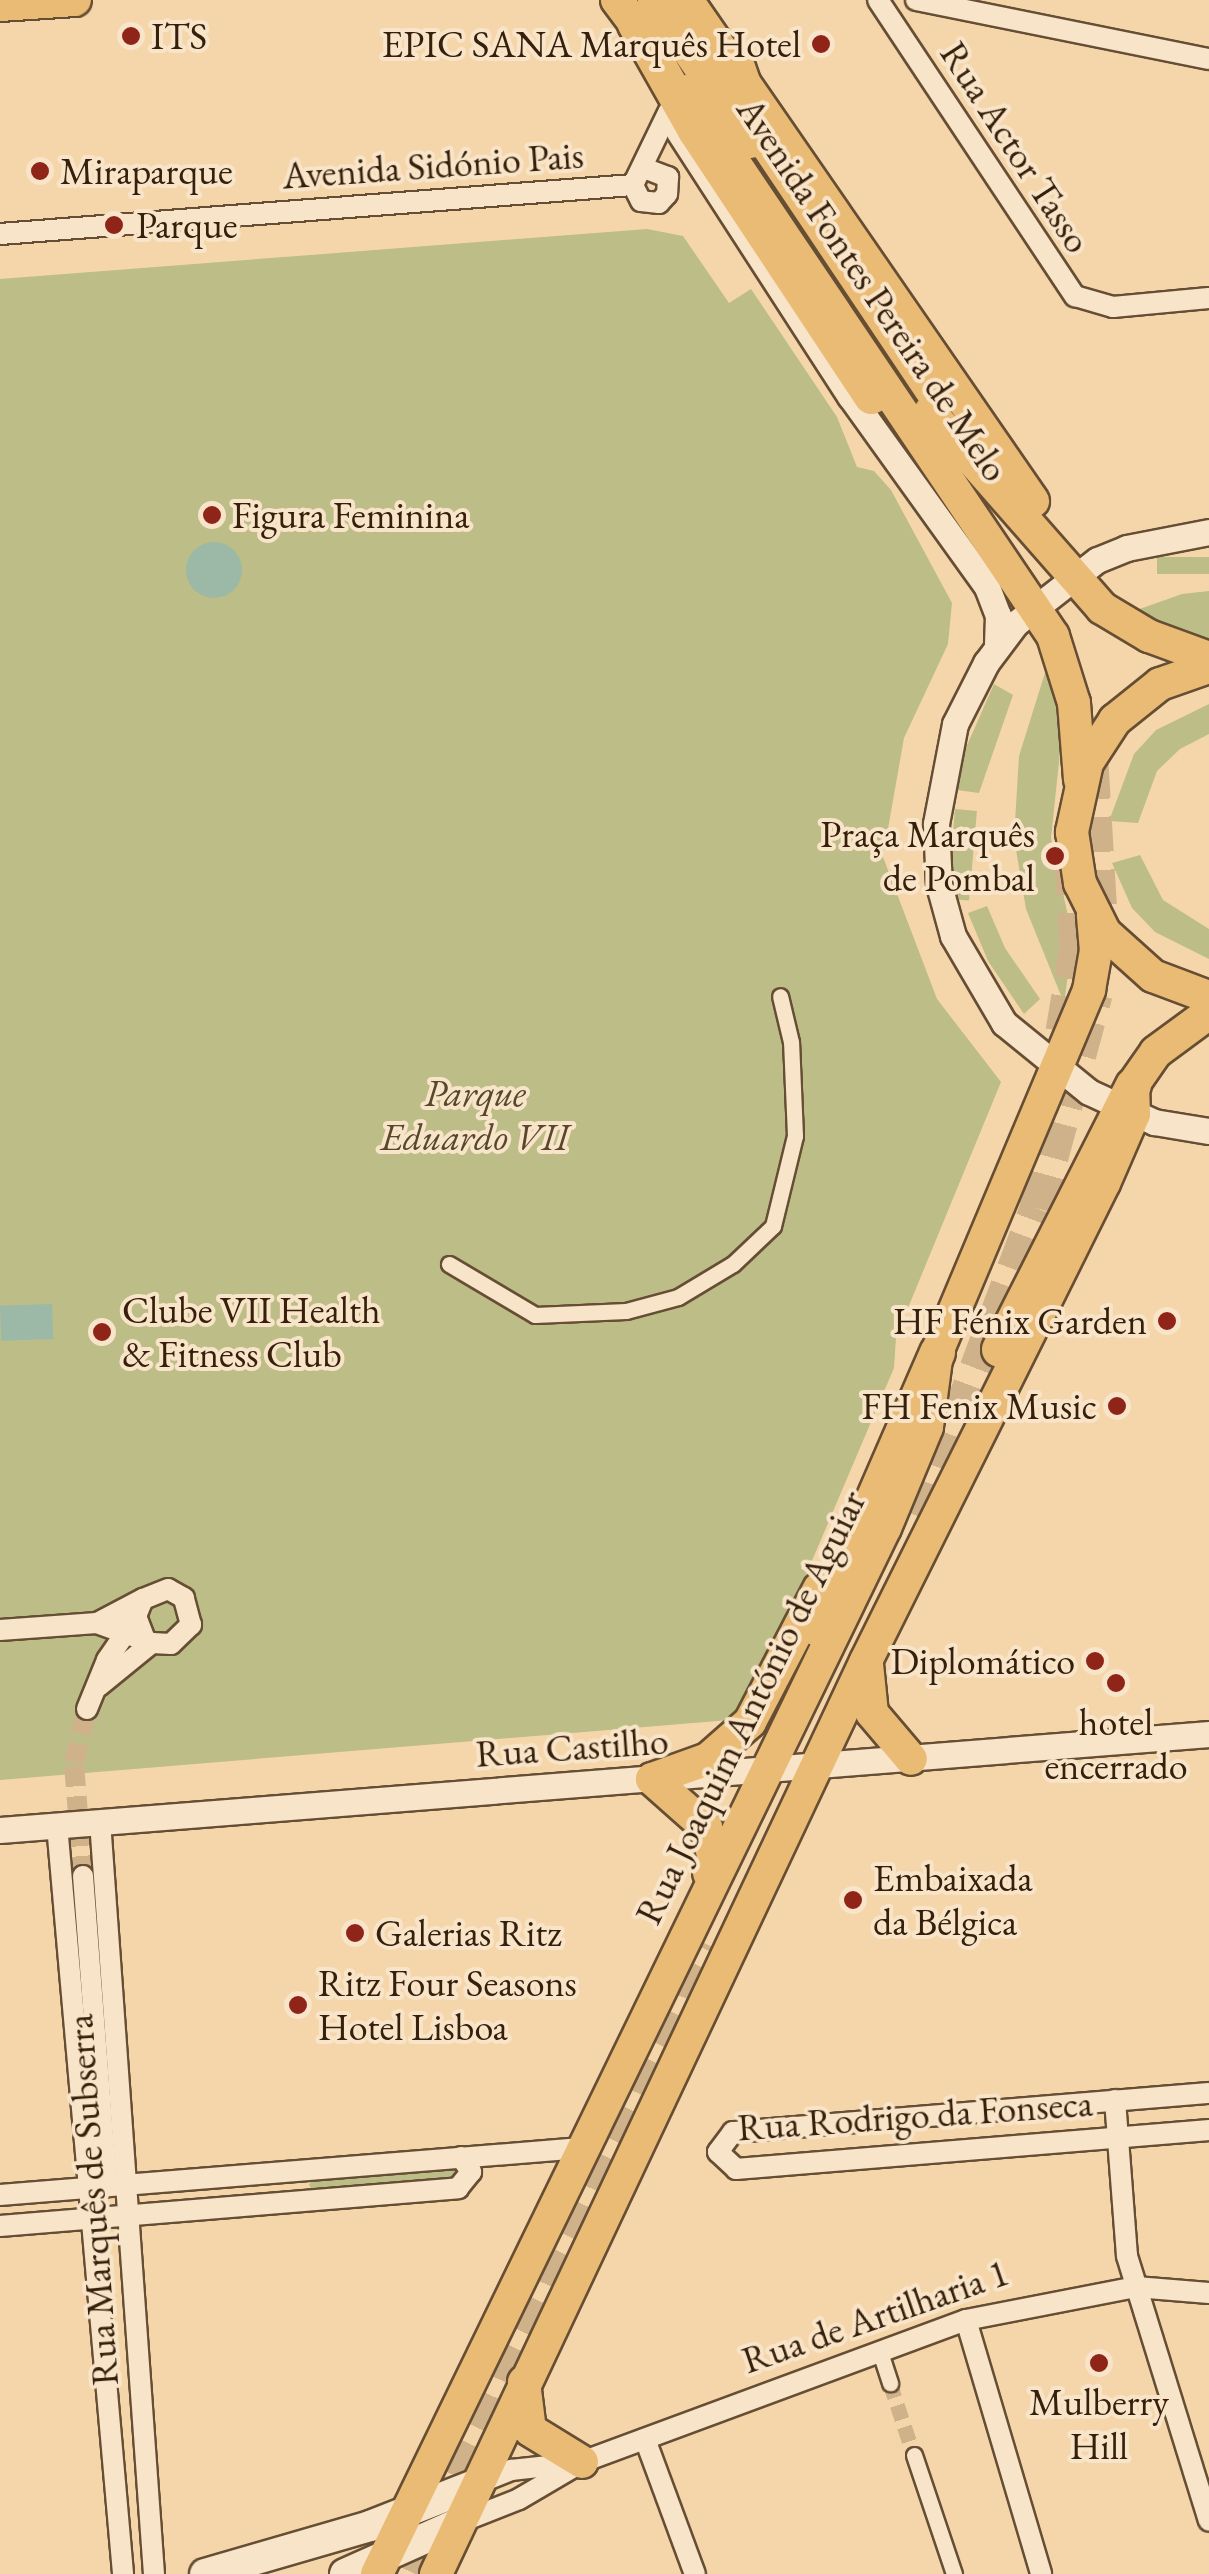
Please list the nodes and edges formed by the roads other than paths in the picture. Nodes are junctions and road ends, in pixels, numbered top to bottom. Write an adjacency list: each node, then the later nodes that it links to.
1 (75, 0): 5 (main road)
2 (688, 0): 9 (main road, Avenida Fontes Pereira de Melo)
3 (878, 0): 12 (street, Rua Actor Tasso)
4 (916, 0): 8 (street)
5 (0, 5)
6 (635, 8): 7 (highway, Avenida Fontes Pereira de Melo); 16 (main road); 17 (main road, Avenida Fontes Pereira de Melo)
7 (652, 58): 10 (street); 13 (highway, Avenida Fontes Pereira de Melo)
8 (1209, 59)
9 (737, 67): 14 (highway); 16 (main road, Avenida Fontes Pereira de Melo)
10 (668, 111): 11 (street, Avenida Sidónio Pais); 18 (street)
11 (0, 234)
12 (1209, 298)
13 (871, 396)
14 (937, 396)
15 (1209, 532): 16 (street)
16 (1074, 574): 17 (street); 19 (main road)
17 (1034, 606): 18 (street); 21 (main road, Avenida Fontes Pereira de Melo)
18 (997, 647): 26 (street)
19 (1209, 658)
20 (1209, 667): 21 (main road)
21 (1080, 780): 22 (main road)
22 (1093, 915): 24 (main road); 26 (main road, Rua Joaquim António de Aguiar)
23 (780, 996): 29 (street)
24 (1209, 998)
25 (1209, 1013): 27 (main road)
26 (1056, 1070): 27 (street); 31 (main road, Rua Joaquim António de Aguiar)
27 (1128, 1102): 28 (street); 30 (highway); 37 (main road)
28 (1209, 1132)
29 (450, 1264)
30 (999, 1349)
31 (936, 1352): 34 (highway); 36 (main road); 39 (main road, Rua Joaquim António de Aguiar)
32 (97, 1622): 33 (street); 33 (street); 35 (street)
33 (141, 1625): 38 (street)
34 (817, 1628)
35 (0, 1630)
36 (786, 1659): 39 (main road); 44 (main road)
37 (866, 1661): 41 (main road); 42 (main road)
38 (87, 1710)
39 (788, 1719): 43 (main road, Rua Joaquim António de Aguiar)
40 (1209, 1734): 41 (street, Rua Castilho)
41 (911, 1759): 42 (street, Rua Castilho)
42 (816, 1767): 43 (street, Rua Castilho); 69 (main road)
43 (763, 1772): 44 (street, Rua Castilho); 49 (main road, Rua Joaquim António de Aguiar)
44 (652, 1778): 45 (street, Rua Castilho); 49 (main road)
45 (100, 1821): 46 (street, Rua Castilho); 57 (street, Rua Marquês de Subserra)
46 (57, 1825): 47 (street, Rua Castilho); 59 (street, Rua Marquês de Subserra)
47 (0, 1830)
48 (83, 1876): 58 (street, Rua Marquês de Subserra)
49 (702, 1895): 54 (main road, Rua Joaquim António de Aguiar)
50 (1209, 2093): 51 (street, Rua Rodrigo da Fonseca)
51 (1115, 2100): 53 (street); 53 (street, Rua Rodrigo da Fonseca)
52 (1209, 2130): 53 (street, Rua Rodrigo da Fonseca)
53 (1118, 2138): 65 (street)
54 (581, 2148): 55 (street); 75 (main road, Rua Joaquim António de Aguiar)
55 (460, 2157): 56 (street); 61 (street)
56 (298, 2171): 57 (street); 61 (street)
57 (130, 2185): 58 (street); 62 (street, Rua Marquês de Subserra)
58 (107, 2186): 59 (street)
59 (85, 2188): 60 (street); 63 (street, Rua Marquês de Subserra)
60 (0, 2195)
61 (301, 2201): 62 (street)
62 (126, 2216): 63 (street); 81 (street, Rua Marquês de Subserra)
63 (95, 2218): 64 (street); 80 (street, Rua Marquês de Subserra)
64 (0, 2226)
65 (1136, 2287): 66 (street, Rua de Artilharia 1); 67 (street, Rua de Artilharia 1); 76 (street)
66 (1209, 2293)
67 (966, 2320): 68 (street, Rua de Artilharia 1); 87 (street)
68 (880, 2352): 70 (street); 71 (street, Rua de Artilharia 1)
69 (524, 2376): 73 (main road); 74 (main road)
70 (890, 2384)
71 (645, 2439): 73 (street, Rua de Artilharia 1); 85 (street)
72 (914, 2455): 86 (street)
73 (582, 2462): 74 (street); 77 (street)
74 (480, 2483): 75 (main road); 77 (main road)
75 (406, 2513): 78 (main road); 79 (main road, Rua Joaquim António de Aguiar)
76 (1209, 2521)
77 (461, 2522): 79 (main road); 84 (main road)
78 (370, 2526): 79 (main road); 82 (main road)
79 (386, 2569): 83 (main road)
80 (123, 2574)
81 (154, 2574)
82 (205, 2574)
83 (345, 2574)
84 (436, 2574)
85 (696, 2574)
86 (954, 2574)
87 (1042, 2574)

